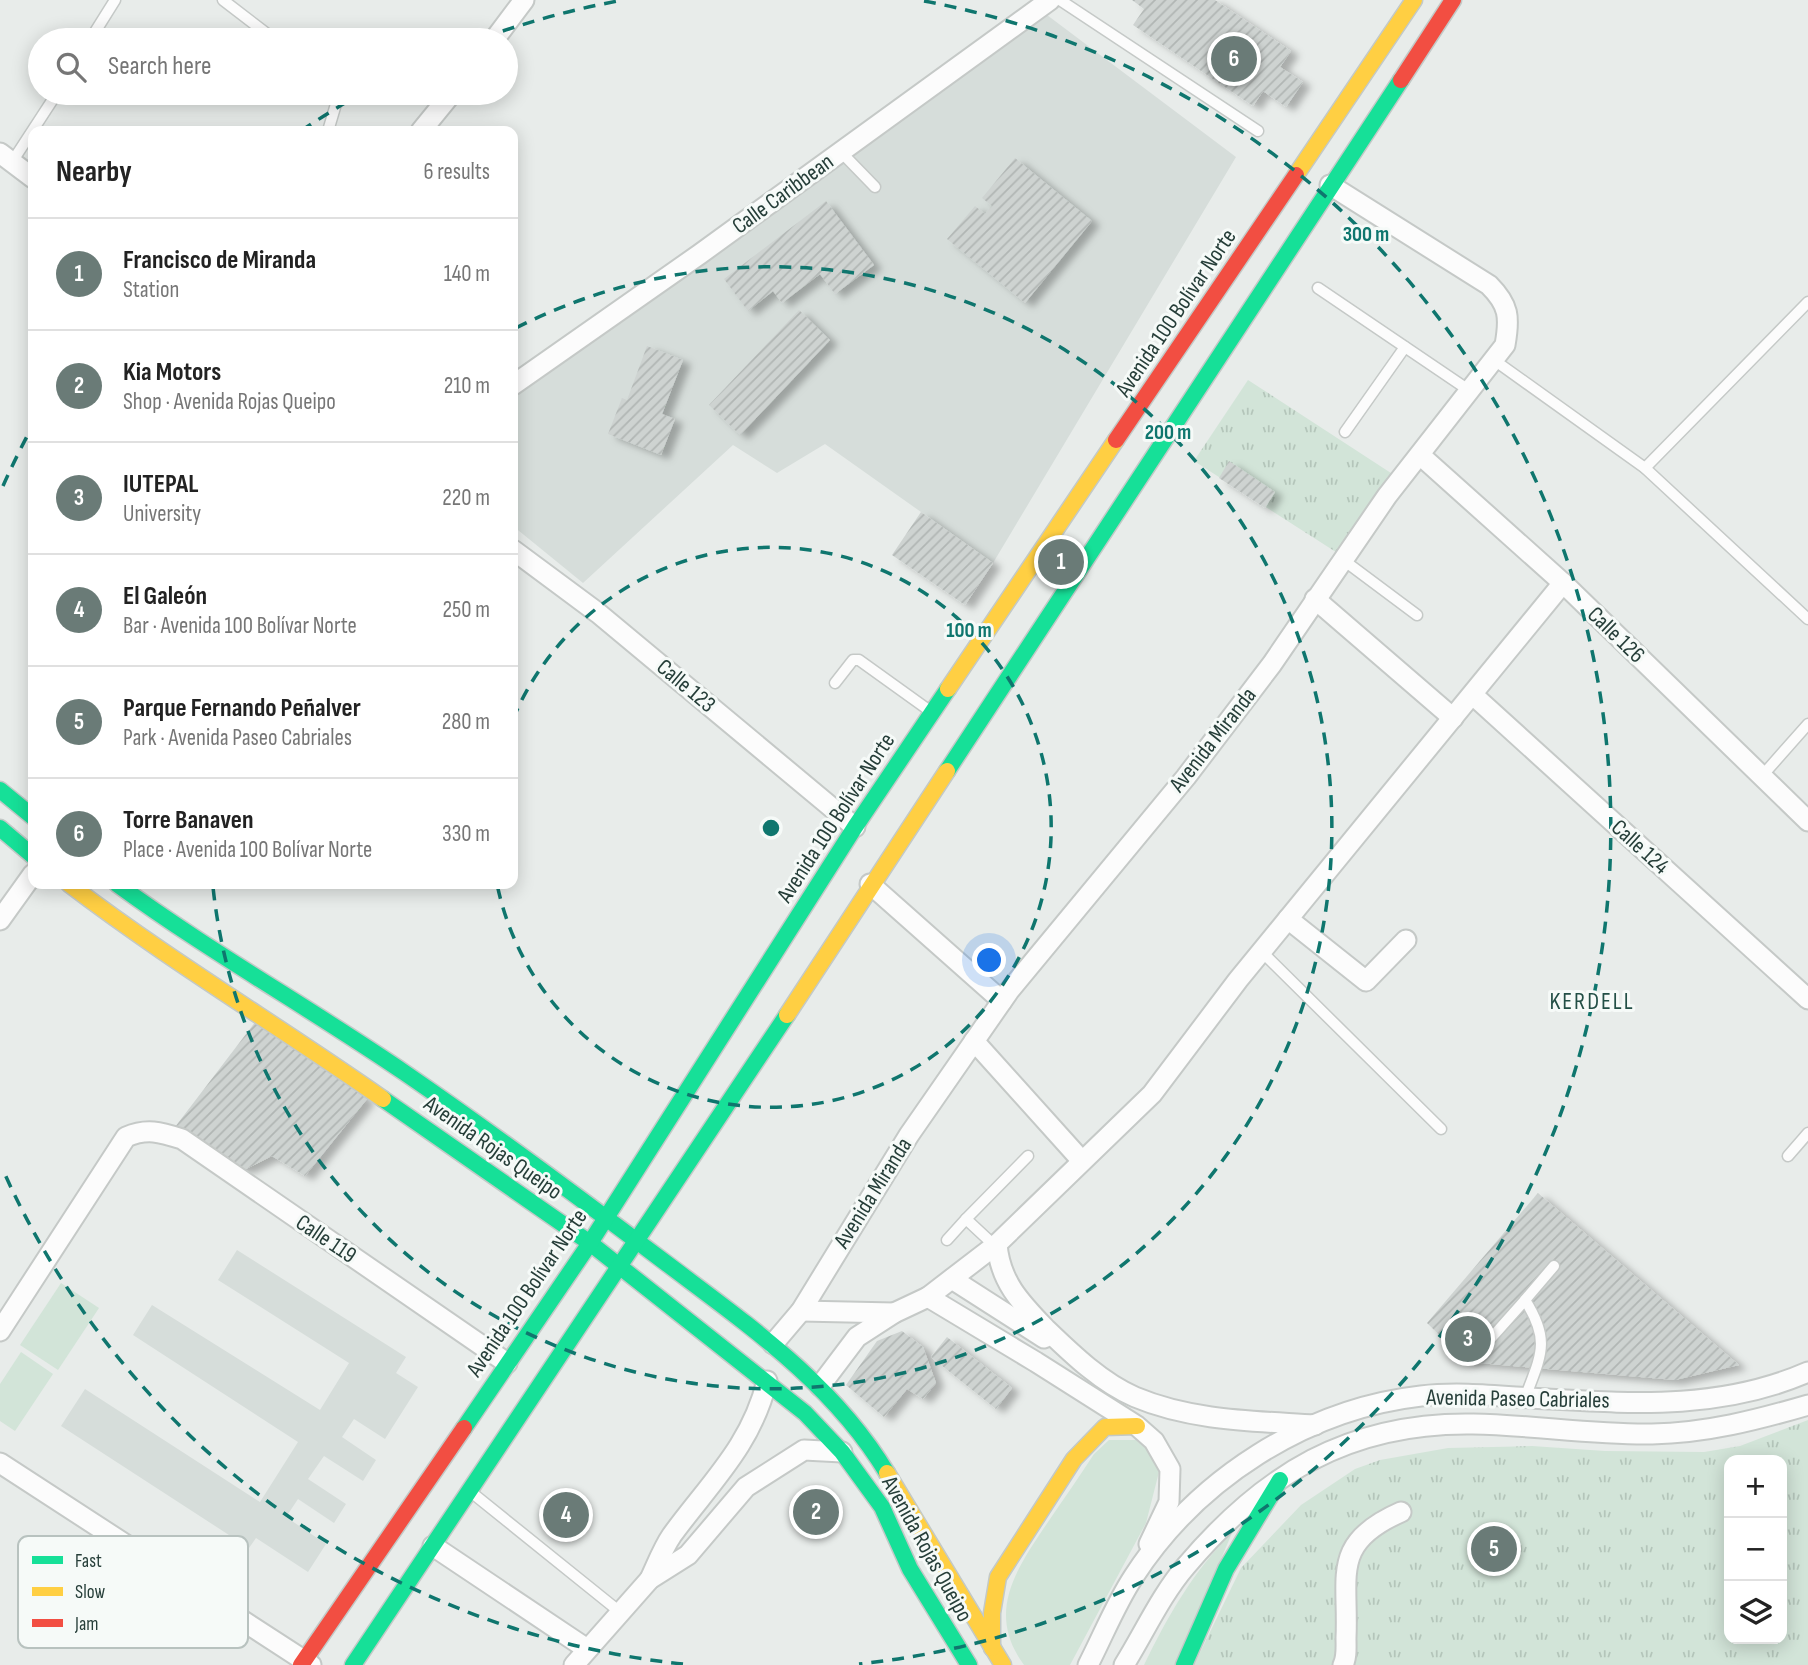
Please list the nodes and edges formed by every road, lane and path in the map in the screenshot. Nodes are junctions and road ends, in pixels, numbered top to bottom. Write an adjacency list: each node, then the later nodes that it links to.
1 (115, 0): 8 (lane)
2 (223, 0): 9 (lane)
3 (524, 0): 10 (street)
4 (1050, 0): 19 (street, Calle Caribbean)
5 (1060, 0): 18 (lane)
6 (1414, 0): 41 (main road, Avenida 100 Bolívar Norte)
7 (1453, 0): 22 (main road)
8 (98, 28)
9 (259, 28)
10 (503, 28)
11 (47, 105): 14 (lane)
12 (336, 105): 15 (lane)
13 (442, 105): 16 (street)
14 (31, 126)
15 (329, 126)
16 (425, 126)
17 (28, 129): 20 (lane)
18 (1258, 131)
19 (841, 152): 23 (lane); 28 (street, Calle Caribbean)
20 (6, 157): 21 (street)
21 (28, 174)
22 (1330, 185): 27 (street, Avenida Miranda); 52 (main road)
23 (875, 187)
24 (1318, 288): 26 (lane)
25 (1808, 302): 32 (lane)
26 (1405, 347): 29 (lane); 30 (lane)
27 (1493, 360): 29 (street, Avenida Miranda); 32 (lane)
28 (518, 381)
29 (1470, 391): 31 (street, Avenida Miranda)
30 (1345, 432)
31 (1420, 455): 34 (street, Avenida Miranda); 35 (street, Calle 126)
32 (1645, 468): 38 (lane)
33 (518, 554): 48 (street, Calle 123)
34 (1341, 559): 36 (street, Avenida Miranda); 37 (lane)
35 (1563, 583): 40 (street); 44 (street, Calle 126)
36 (1315, 600): 42 (street); 60 (street, Avenida Miranda)
37 (1418, 615)
38 (1808, 619)
39 (835, 683): 41 (lane)
40 (1473, 695): 42 (street); 59 (street, Calle 124)
41 (933, 713): 48 (main road, Avenida 100 Bolívar Norte)
42 (1453, 718): 55 (street)
43 (1808, 723): 44 (lane)
44 (1762, 776): 47 (street, Calle 126)
45 (0, 790): 46 (main road)
46 (28, 813)
47 (1808, 821)
48 (855, 827): 67 (main road, Avenida 100 Bolívar Norte)
49 (0, 828): 50 (main road)
50 (28, 852)
51 (28, 881): 56 (street)
52 (870, 884): 60 (street); 70 (main road)
53 (76, 889): 71 (main road, Avenida Rojas Queipo)
54 (124, 889): 67 (main road, Avenida Rojas Queipo)
55 (1288, 919): 57 (street); 58 (street)
56 (0, 920)
57 (1406, 940)
58 (1261, 951): 62 (lane); 66 (street)
59 (1808, 999)
60 (1002, 1001): 61 (street, Avenida Miranda)
61 (974, 1041): 66 (street); 78 (street, Avenida Miranda)
62 (1441, 1129)
63 (1808, 1133): 65 (lane)
64 (1028, 1156): 68 (lane)
65 (1788, 1156)
66 (1083, 1161): 72 (street)
67 (607, 1217): 70 (main road, Avenida Rojas Queipo); 71 (main road, Avenida 100 Bolívar Norte)
68 (966, 1219): 69 (lane); 72 (lane)
69 (947, 1240)
70 (638, 1242): 74 (main road); 81 (main road, Avenida Rojas Queipo)
71 (590, 1243): 74 (main road, Avenida Rojas Queipo); 84 (main road, Avenida 100 Bolívar Norte)
72 (996, 1245): 75 (street); 83 (street)
73 (1554, 1266): 77 (lane)
74 (620, 1268): 86 (main road, Avenida Rojas Queipo); 95 (main road)
75 (952, 1279): 76 (street); 83 (street)
76 (928, 1297): 79 (street); 91 (street)
77 (1525, 1300): 82 (lane); 88 (lane)
78 (801, 1311): 79 (street); 81 (street, Avenida Miranda)
79 (894, 1313): 87 (street)
80 (0, 1331): 84 (street, Calle 119)
81 (773, 1344): 87 (main road, Avenida Rojas Queipo)
82 (1485, 1346)
83 (1077, 1359): 90 (street)
84 (507, 1363): 105 (main road, Avenida 100 Bolívar Norte)
85 (1808, 1372): 88 (street, Avenida Paseo Cabriales)
86 (767, 1381): 92 (main road, Avenida Rojas Queipo); 100 (street)
87 (820, 1386): 103 (main road, Avenida Rojas Queipo)
88 (1525, 1398): 90 (street, Avenida Paseo Cabriales)
89 (1808, 1405): 94 (street, Avenida Paseo Cabriales)
90 (1316, 1425): 99 (street, Avenida Paseo Cabriales)
91 (1137, 1426): 99 (street); 103 (main road)
92 (842, 1452): 100 (street); 108 (main road, Avenida Rojas Queipo)
93 (0, 1463): 97 (street)
94 (1280, 1480): 111 (street, Avenida Paseo Cabriales); 112 (main road)
95 (471, 1492): 98 (main road); 101 (lane)
96 (1401, 1512): 113 (street)
97 (112, 1536)
98 (433, 1546): 104 (street); 106 (main road)
99 (1133, 1577): 110 (street, Avenida Paseo Cabriales)
100 (650, 1580): 101 (street)
101 (620, 1612): 104 (street)
102 (248, 1625): 105 (street)
103 (992, 1648): 109 (main road, Avenida Rojas Queipo)
104 (587, 1649): 107 (street)
105 (306, 1663)
106 (354, 1665)
107 (574, 1665)
108 (969, 1665)
109 (1003, 1665)
110 (1088, 1665)
111 (1124, 1665)
112 (1184, 1665)
113 (1343, 1665)

